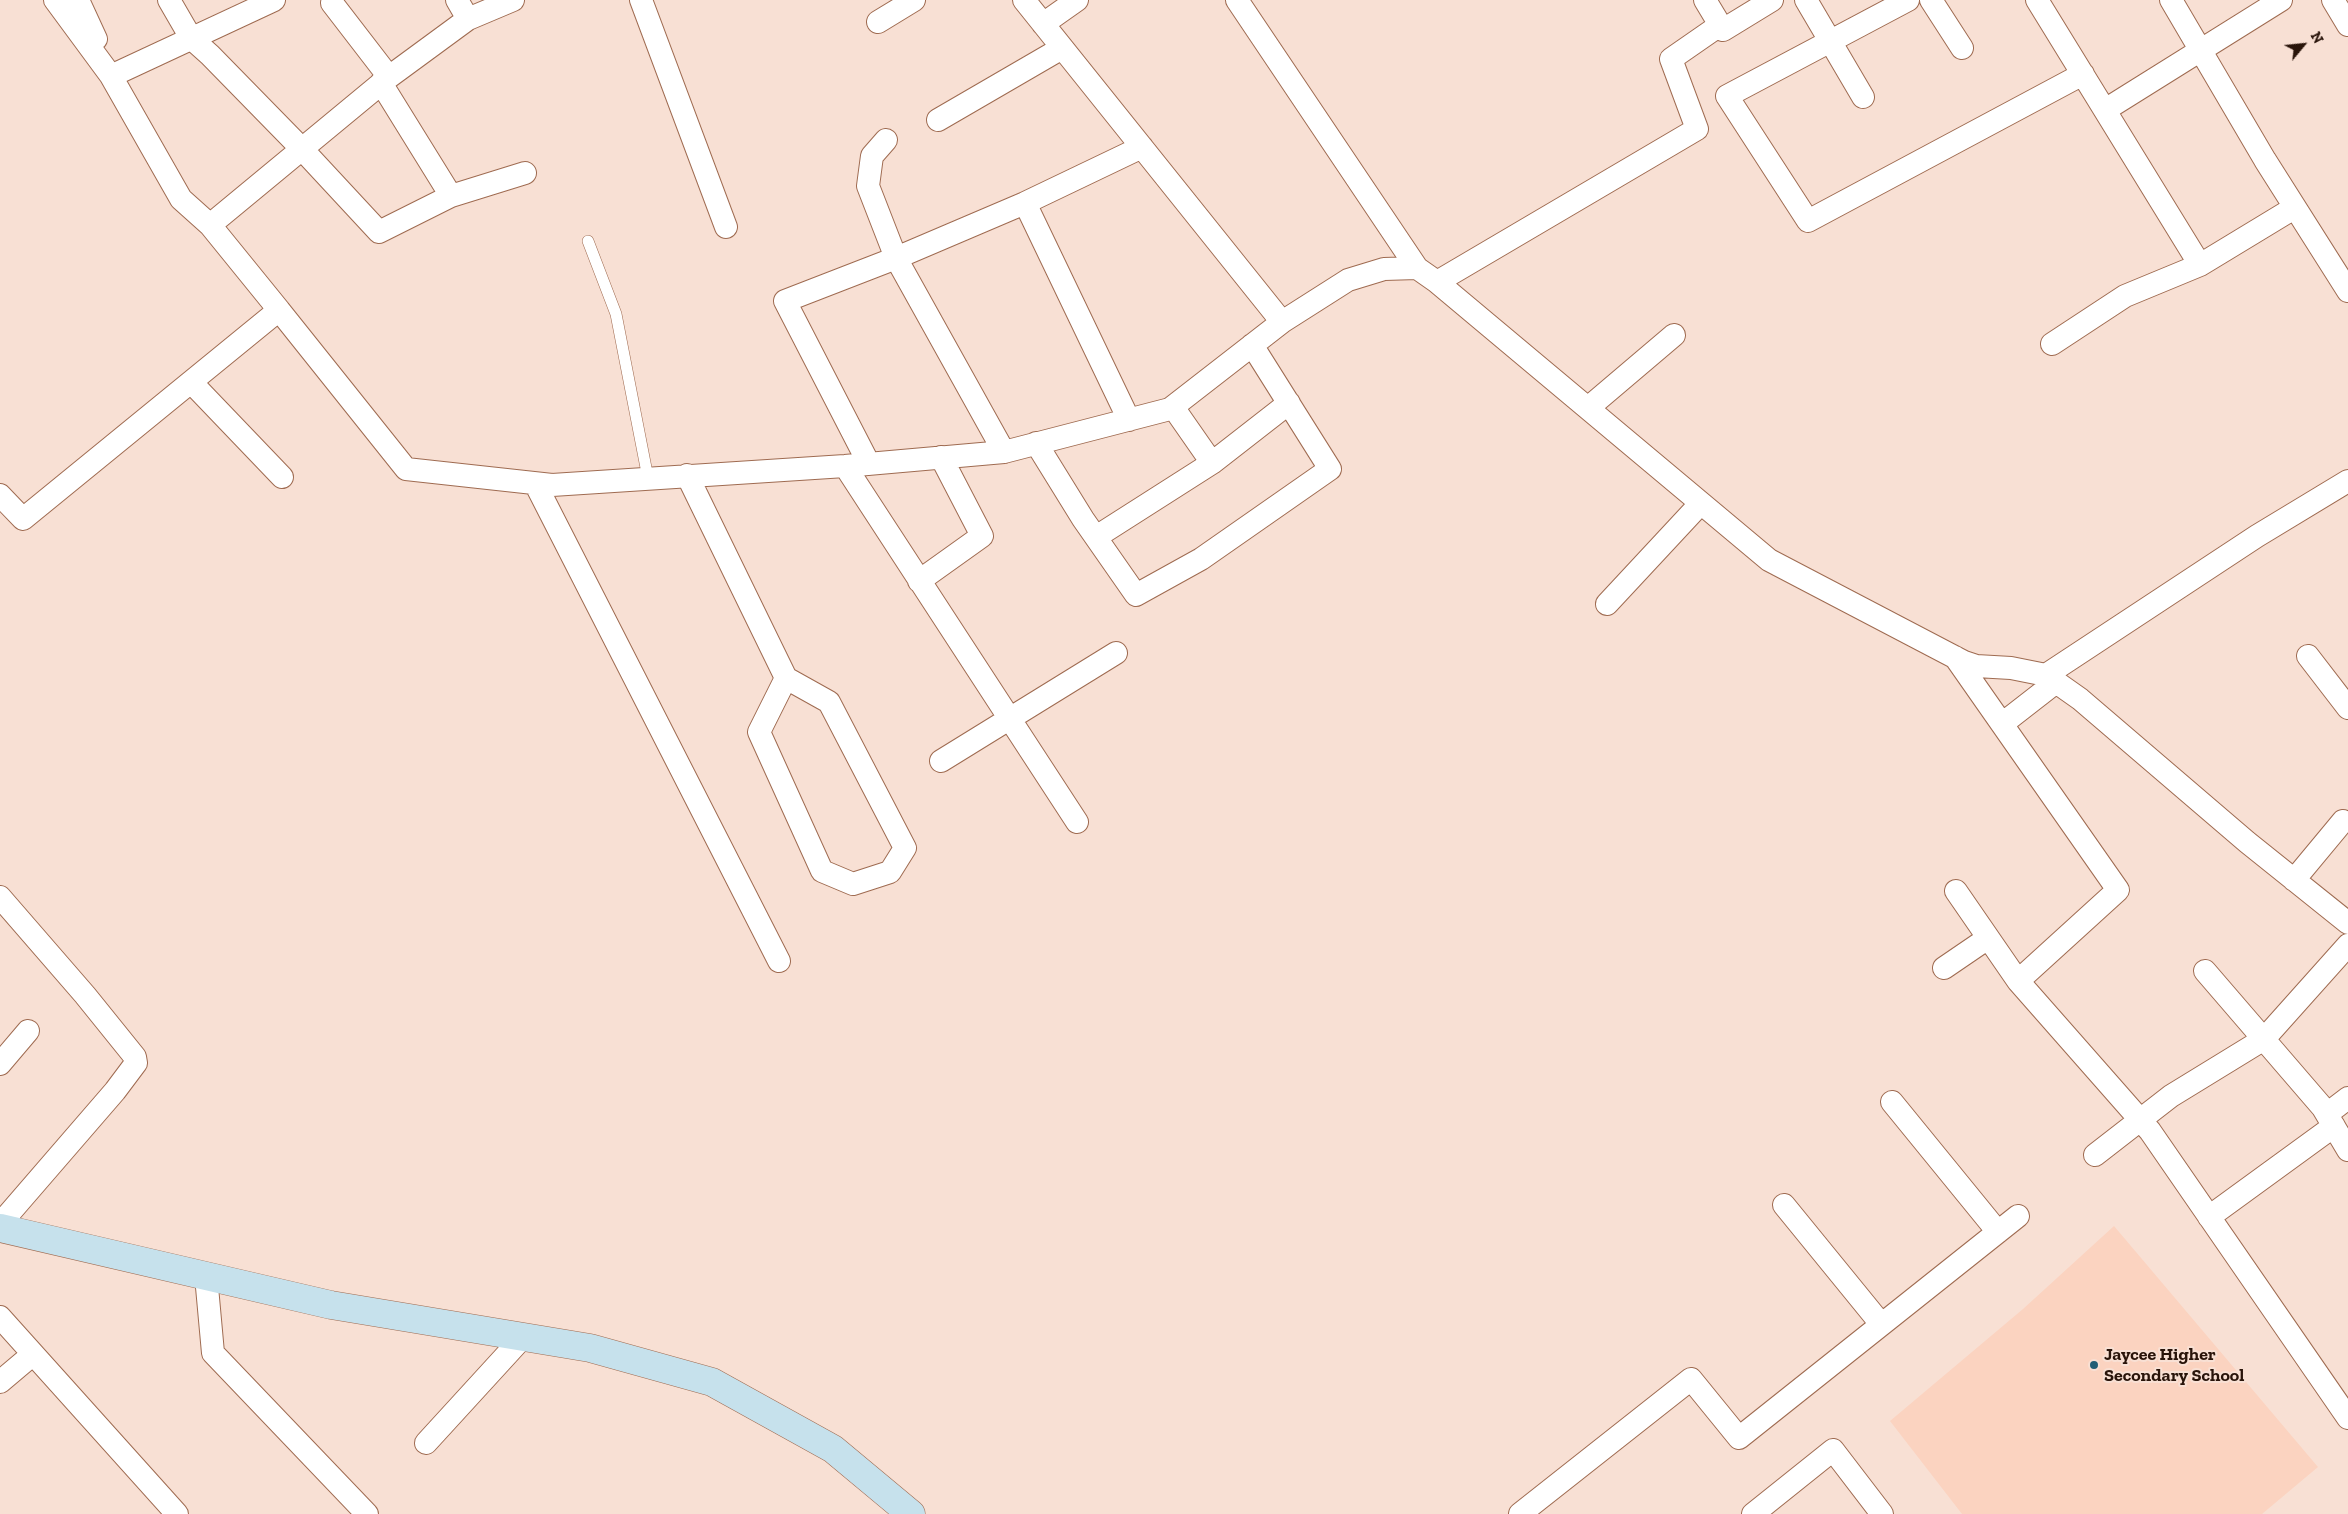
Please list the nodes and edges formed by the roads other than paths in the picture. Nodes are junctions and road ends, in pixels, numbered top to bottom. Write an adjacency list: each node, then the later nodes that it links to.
1 (55, 0): 34 (street)
2 (78, 0): 28 (street)
3 (169, 0): 27 (street)
4 (274, 0): 27 (street)
5 (457, 0): 22 (street)
6 (513, 0): 22 (street)
7 (641, 0): 47 (street)
8 (914, 0): 23 (street)
9 (1024, 0): 24 (street)
10 (1077, 0): 24 (street)
11 (1237, 0): 51 (street)
12 (1705, 0): 25 (street)
13 (1772, 0): 25 (street)
14 (1806, 0): 29 (street)
15 (1908, 0): 29 (street)
16 (1931, 0): 31 (street)
17 (2037, 0): 33 (street)
18 (2171, 0): 32 (street)
19 (2281, 0): 32 (street)
20 (2333, 0): 26 (street)
21 (332, 4): 35 (street)
22 (468, 19): 35 (street)
23 (878, 22)
24 (1043, 24): 30 (street)
25 (1720, 25): 52 (street)
26 (2348, 25)
27 (191, 38): 34 (street); 41 (street)
28 (96, 39)
29 (1830, 41): 33 (street); 36 (street)
30 (1062, 48): 38 (street); 40 (street)
31 (1962, 48)
32 (2201, 51): 37 (street); 45 (street)
33 (2083, 74): 37 (street)
34 (111, 76): 46 (street)
35 (385, 80): 41 (street); 43 (street)
36 (1863, 97)
37 (2105, 110): 50 (street)
38 (938, 120)
39 (886, 140): 49 (street)
40 (1142, 147): 44 (street); 55 (street)
41 (301, 148): 43 (street); 46 (street)
42 (525, 173): 43 (street)
43 (451, 196)
44 (1025, 203): 49 (street); 63 (street)
45 (2294, 208): 50 (street); 53 (street)
46 (210, 225): 54 (street)
47 (726, 227)
48 (588, 241): 72 (lane)
49 (896, 258): 65 (street); 68 (street)
50 (2200, 266): 57 (street)
51 (1417, 268): 52 (street); 55 (street)
52 (1437, 282): 62 (street)
53 (2348, 291)
54 (279, 310): 59 (street); 74 (street)
55 (1282, 322): 58 (street)
56 (1674, 335): 62 (street)
57 (2052, 344)
58 (1252, 345): 60 (street); 61 (street)
59 (192, 382): 71 (street); 75 (street)
60 (1289, 403): 67 (street); 77 (street)
61 (1174, 407): 63 (street); 67 (street)
62 (1588, 408): 76 (street)
63 (1129, 420): 64 (street)
64 (1036, 443): 65 (street); 77 (street)
65 (1004, 452): 66 (street)
66 (941, 457): 68 (street); 78 (street)
67 (1212, 463): 77 (street)
68 (869, 464): 69 (street)
69 (846, 466): 70 (street); 78 (street)
70 (687, 475): 72 (street); 83 (street)
71 (282, 477)
72 (648, 478): 74 (street)
73 (2348, 481): 84 (street)
74 (534, 483): 97 (street)
75 (0, 495)
76 (1701, 503): 79 (street); 82 (street)
77 (1096, 537)
78 (919, 581): 86 (street)
79 (1606, 604)
80 (1116, 653): 86 (street)
81 (2308, 656): 85 (street)
82 (1955, 657): 84 (street); 87 (street)
83 (786, 678): 83 (street)
84 (2051, 678): 87 (street); 91 (street)
85 (2348, 708)
86 (1010, 719): 88 (street); 90 (street)
87 (2002, 724): 100 (street)
88 (941, 761)
89 (2343, 821): 91 (street)
90 (1077, 822)
91 (2294, 880): 94 (street)
92 (1956, 891): 95 (street)
93 (0, 897): 113 (street)
94 (2348, 923)
95 (1988, 938): 98 (street); 100 (street)
96 (2348, 945): 102 (street)
97 (779, 962)
98 (1944, 968)
99 (2205, 971): 102 (street)
100 (2018, 981): 106 (street)
101 (28, 1032): 103 (street)
102 (2264, 1039): 106 (street); 107 (street)
103 (0, 1064)
104 (2348, 1098): 107 (street)
105 (1892, 1102): 114 (street)
106 (2140, 1120): 109 (street); 112 (street)
107 (2330, 1120): 108 (street); 112 (street)
108 (2348, 1150)
109 (2094, 1155)
110 (1784, 1206): 117 (street)
111 (2018, 1216): 114 (street)
112 (2209, 1217): 121 (street)
113 (0, 1226): 115 (main road)
114 (1998, 1232): 117 (street)
115 (206, 1276): 118 (main road); 124 (street)
116 (0, 1317): 119 (street)
117 (1882, 1324): 126 (street)
118 (523, 1337): 122 (street); 125 (main road)
119 (32, 1355): 120 (street); 123 (street)
120 (0, 1382)
121 (2347, 1415)
122 (426, 1443)
123 (177, 1514)
124 (367, 1514)
125 (911, 1514)
126 (1520, 1514)
127 (1753, 1514): 128 (street)
128 (1882, 1514)

